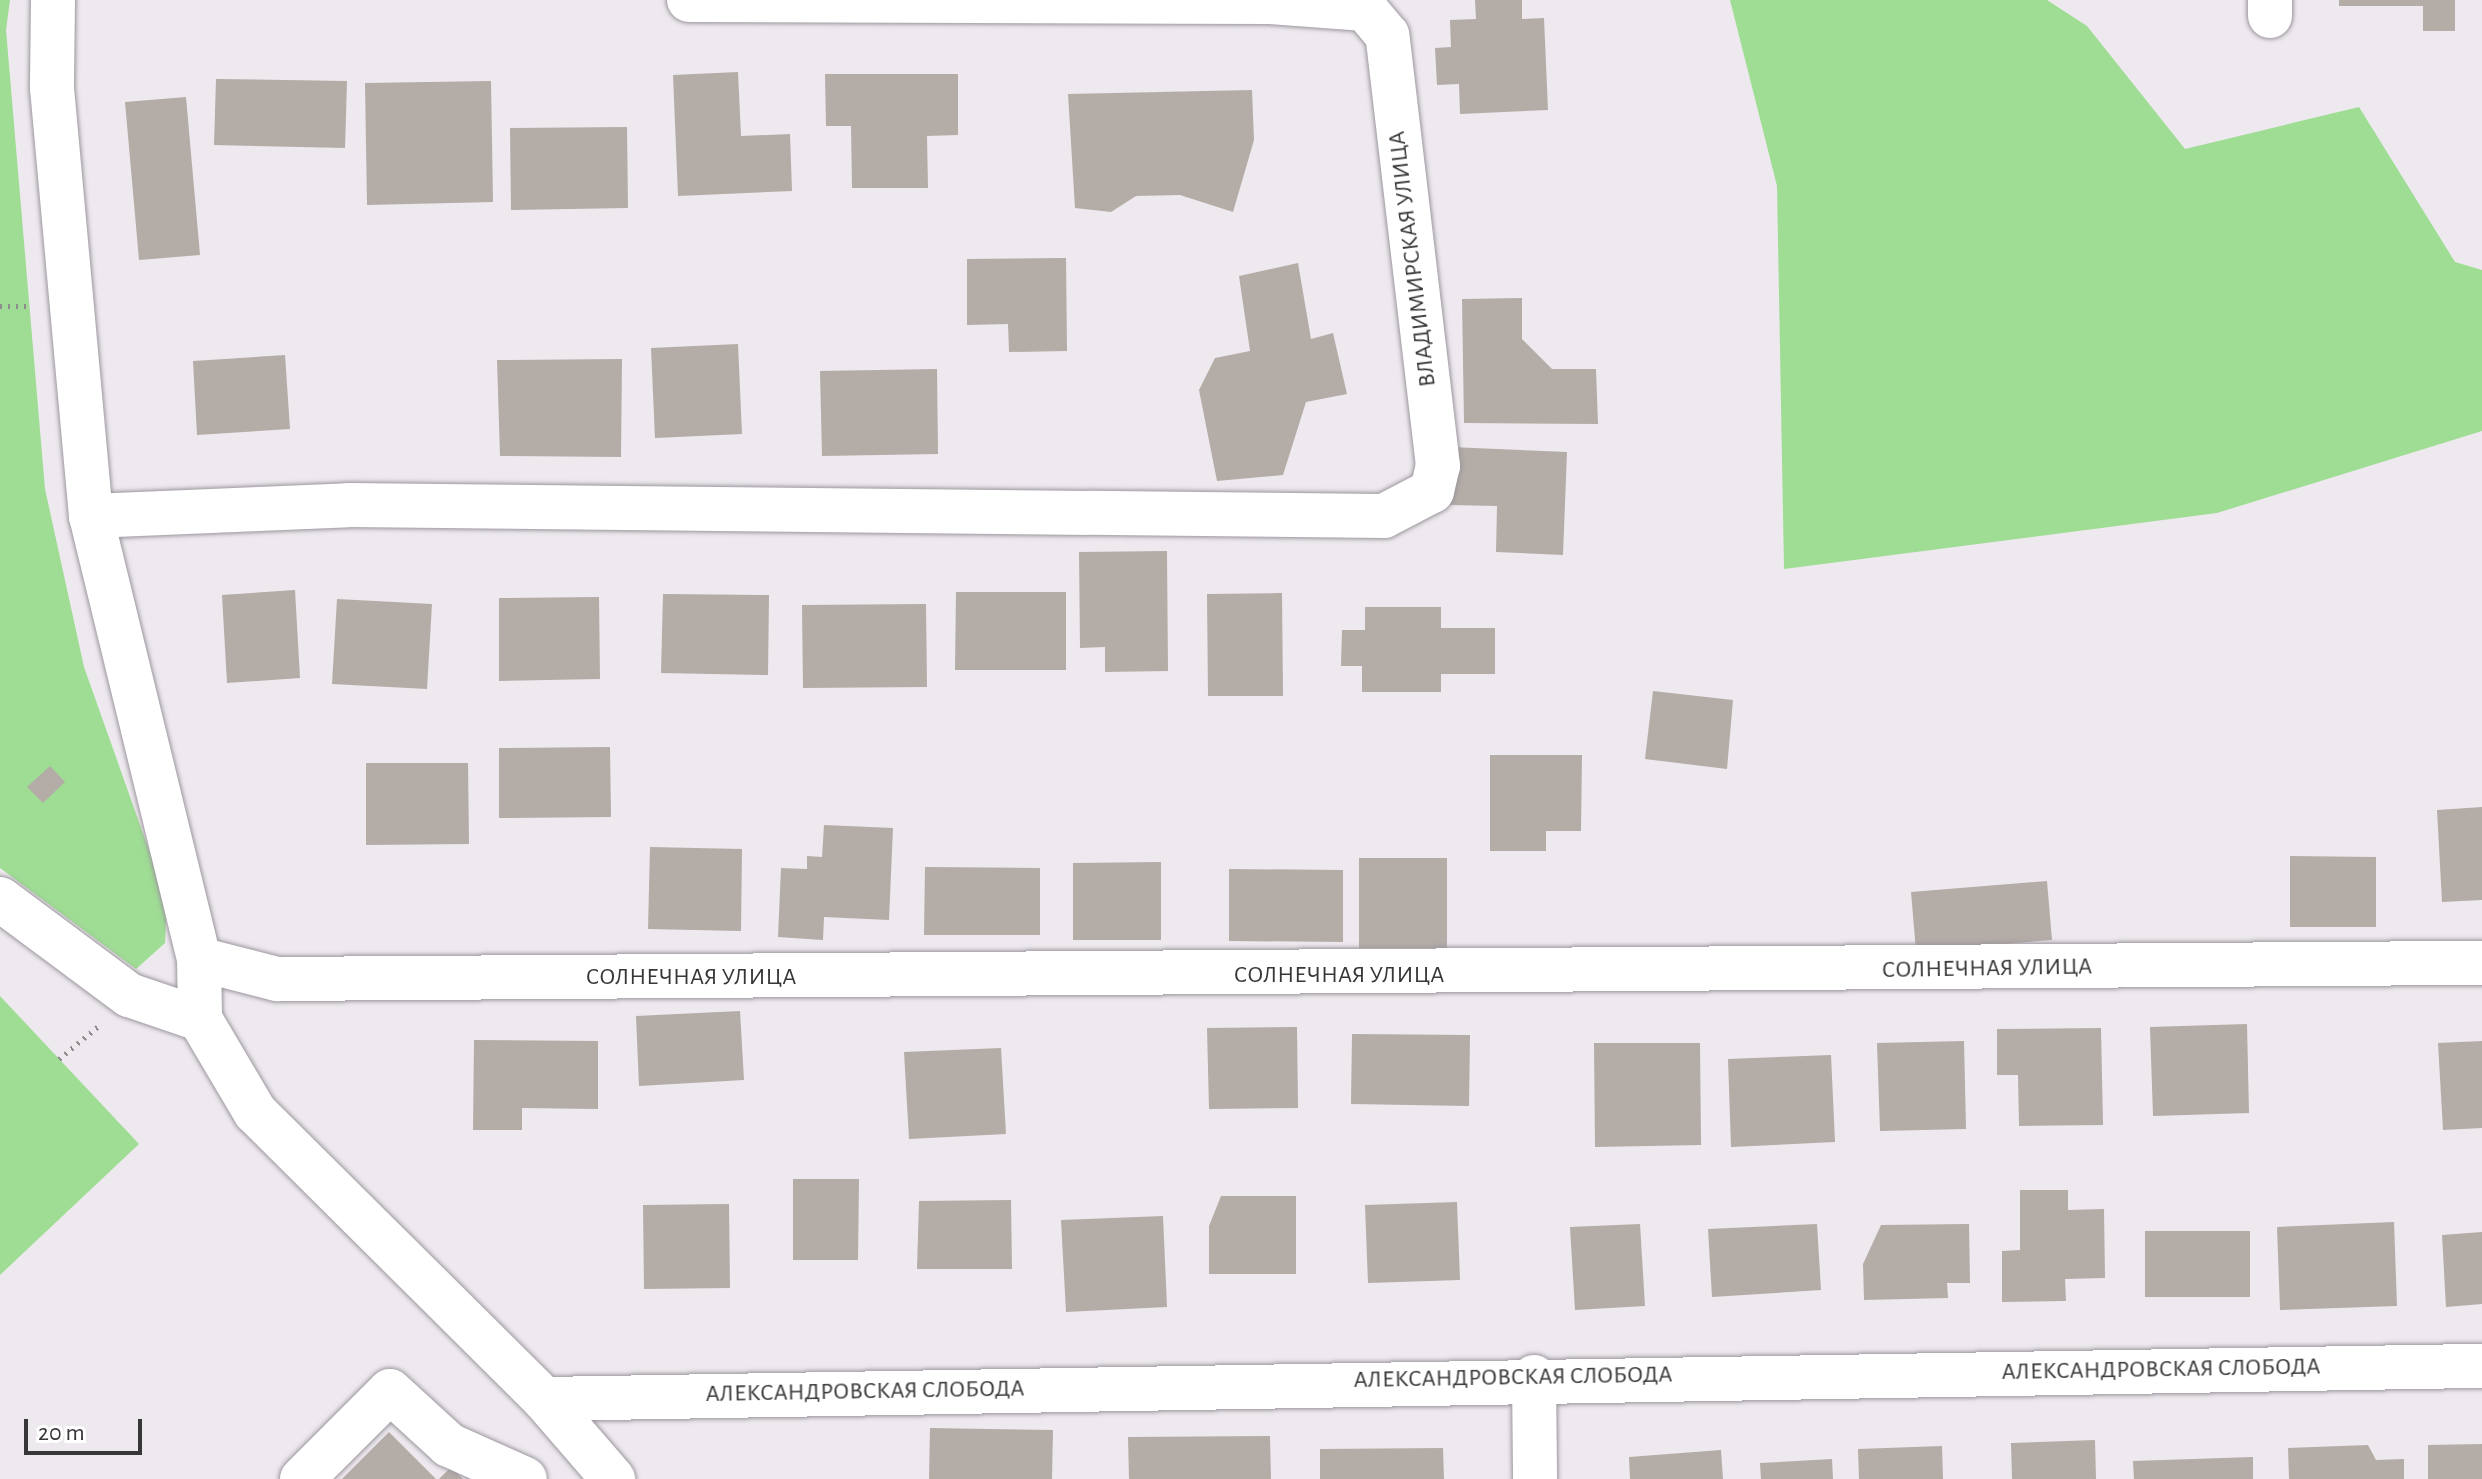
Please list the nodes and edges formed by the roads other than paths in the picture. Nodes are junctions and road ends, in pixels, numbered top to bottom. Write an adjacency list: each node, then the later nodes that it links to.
1 (53, 0): 3 (street)
2 (689, 0): 3 (street, ВЛАДИМИРСКАЯ УЛИЦА)
3 (91, 516): 5 (street)
4 (0, 899): 7 (street)
5 (199, 959): 6 (street, СОЛНЕЧНАЯ УЛИЦА); 7 (street)
6 (2482, 963)
7 (200, 1019): 10 (street)
8 (2482, 1366): 9 (street, АЛЕКСАНДРОВСКАЯ СЛОБОДА)
9 (1534, 1377): 10 (street, АЛЕКСАНДРОВСКАЯ СЛОБОДА); 16 (street)
10 (544, 1399): 11 (street)
11 (575, 1440): 14 (street); 15 (street)
12 (302, 1479): 13 (street)
13 (525, 1479)
14 (536, 1479)
15 (613, 1479)
16 (1535, 1479)

